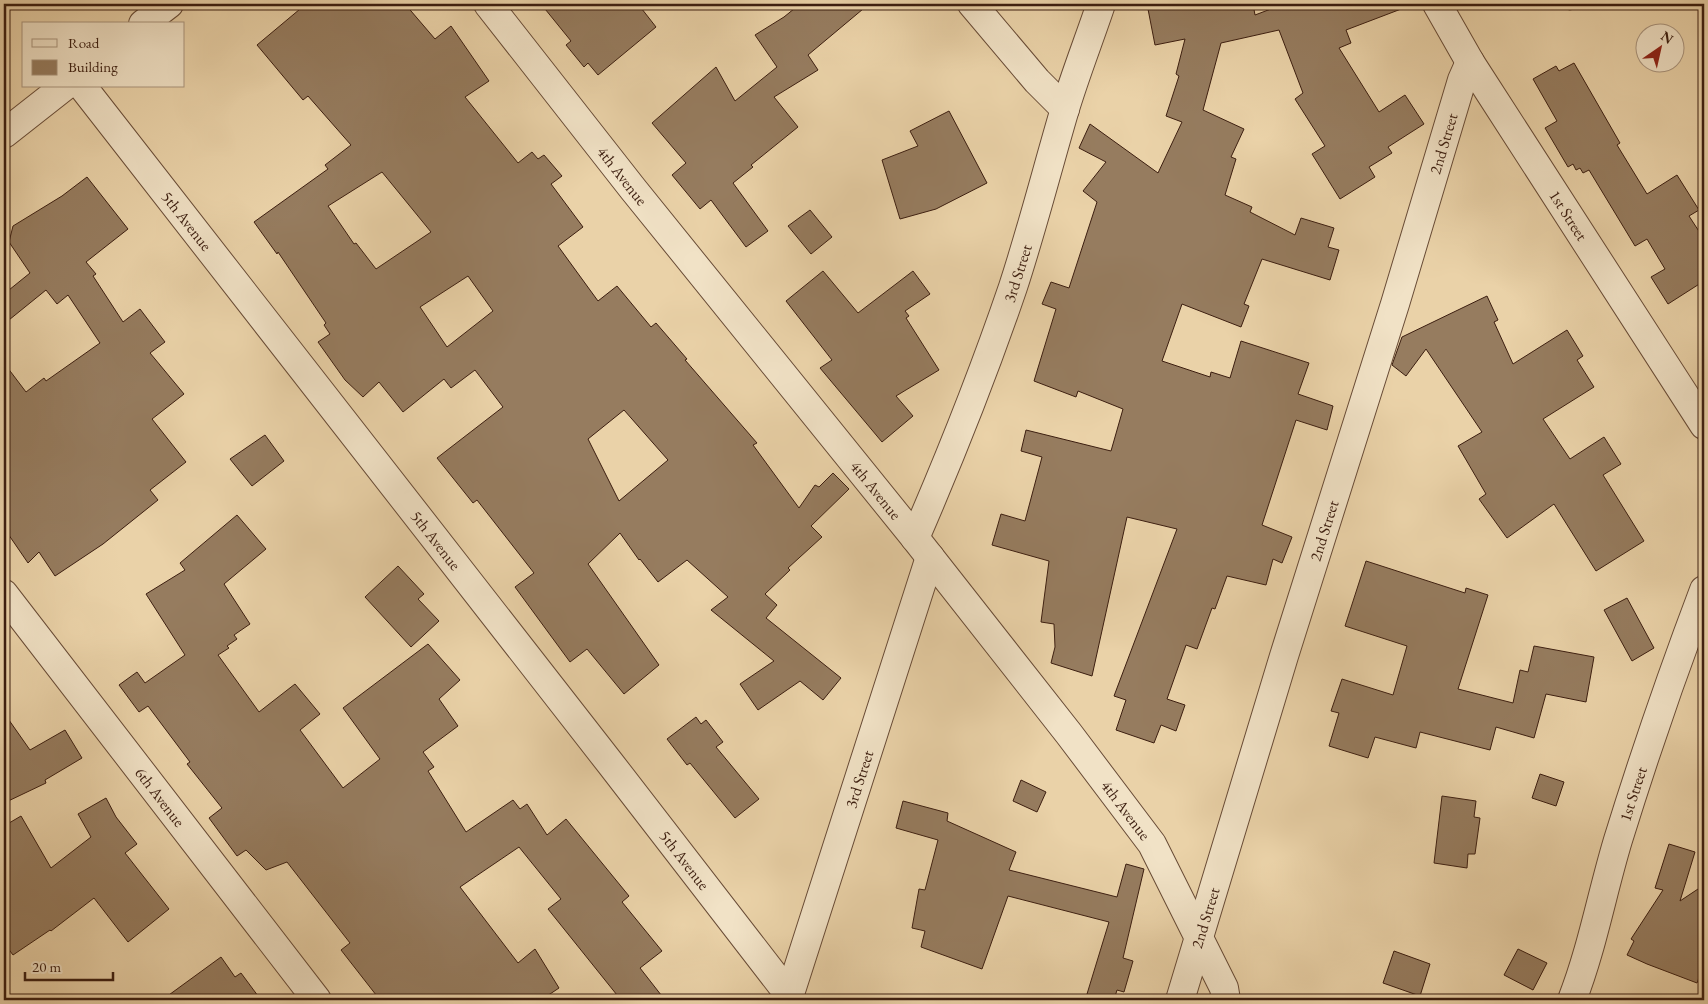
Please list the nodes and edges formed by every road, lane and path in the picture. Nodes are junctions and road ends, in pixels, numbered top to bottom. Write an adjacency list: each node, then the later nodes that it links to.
1 (168, 4): 6 (street)
2 (488, 4): 13 (street, 4th Avenue)
3 (972, 4): 10 (street)
4 (1101, 4): 10 (street, 3rd Street)
5 (1437, 4): 7 (street, 1st Street)
6 (146, 22)
7 (1470, 62): 12 (street, 1st Street); 16 (street, 2nd Street)
8 (62, 88): 11 (street)
9 (84, 88): 17 (street, 5th Avenue)
10 (1065, 109): 13 (street, 3rd Street)
11 (4, 134)
12 (1704, 425)
13 (923, 548): 16 (street, 4th Avenue); 17 (street, 3rd Street)
14 (1704, 590): 21 (street, 1st Street)
15 (4, 594): 18 (street, 6th Avenue)
16 (1199, 938): 19 (street, 2nd Street); 20 (street, 4th Avenue)
17 (789, 998)
18 (317, 1000)
19 (1180, 1000)
20 (1226, 1000)
21 (1572, 1000)

